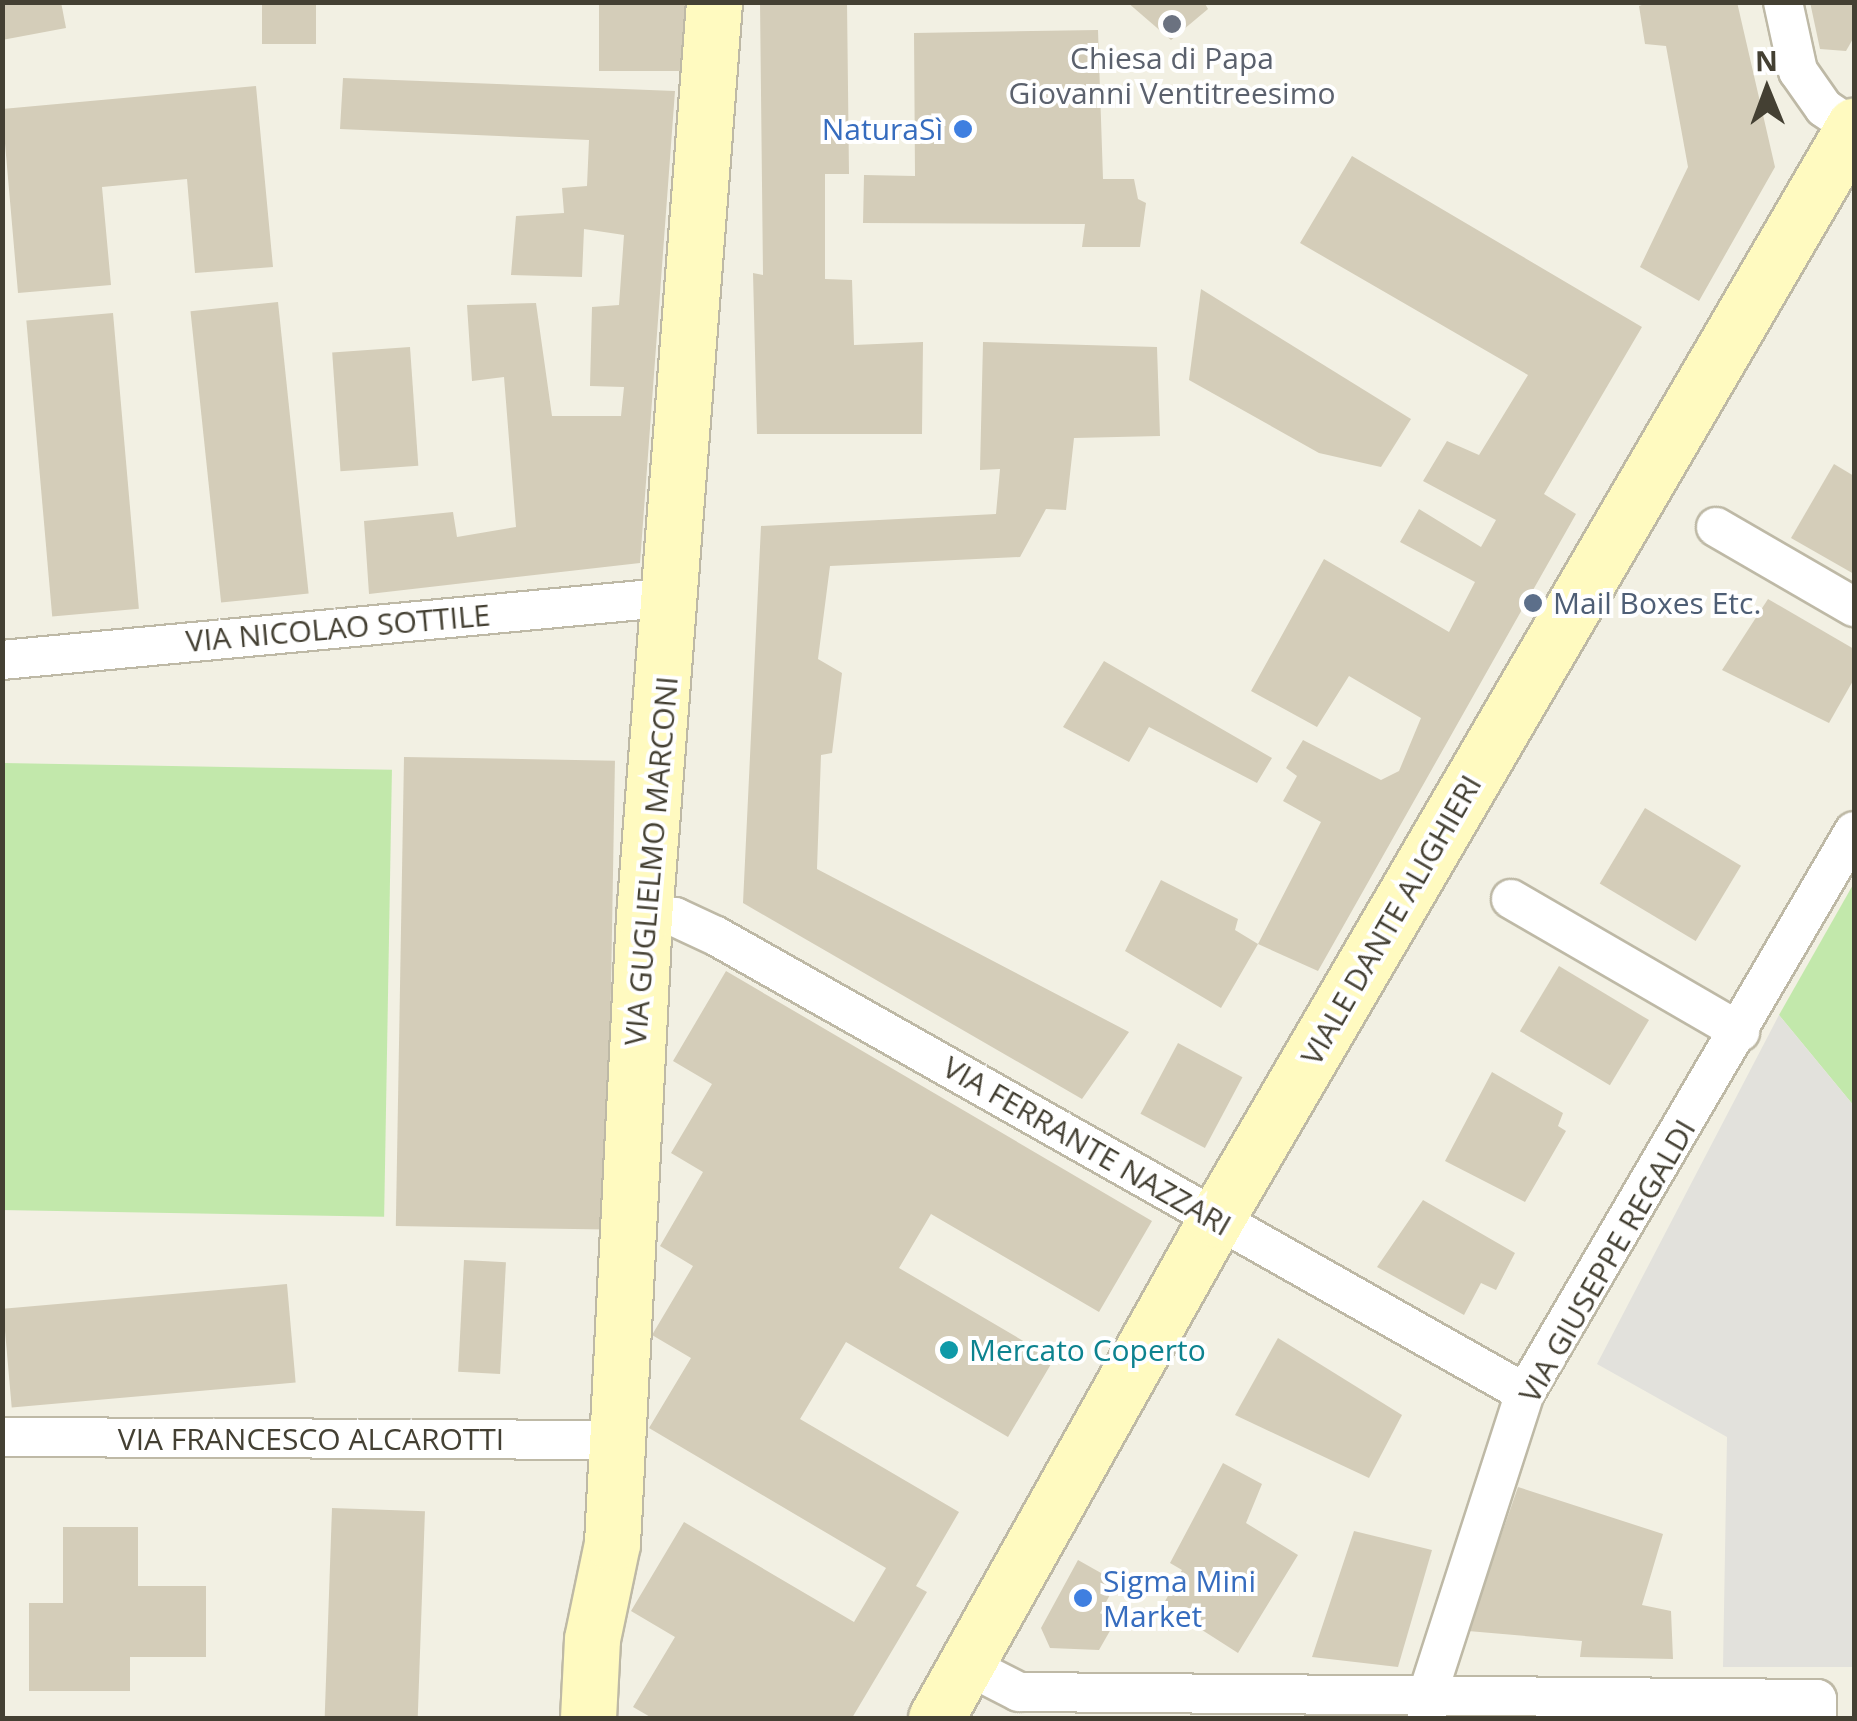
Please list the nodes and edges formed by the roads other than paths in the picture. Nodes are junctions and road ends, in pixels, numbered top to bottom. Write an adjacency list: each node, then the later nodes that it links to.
1 (714, 2): 5 (main road, VIA GUGLIELMO MARCONI)
2 (1783, 2): 3 (street)
3 (1854, 127): 12 (main road, VIALE DANTE ALIGHIERI)
4 (1716, 528): 6 (street)
5 (673, 597): 7 (street, VIA NICOLAO SOTTILE); 10 (main road, VIA GUGLIELMO MARCONI)
6 (1854, 608)
7 (2, 660)
8 (1854, 831): 11 (street, VIA GIUSEPPE REGALDI)
9 (1510, 899): 11 (street)
10 (644, 916): 12 (street, VIA FERRANTE NAZZARI); 15 (main road, VIA GUGLIELMO MARCONI)
11 (1740, 1032): 13 (street, VIA GIUSEPPE REGALDI)
12 (1216, 1219): 13 (street, VIA FERRANTE NAZZARI); 16 (main road, VIALE DANTE ALIGHIERI)
13 (1525, 1393): 17 (street, VIA GIUSEPPE REGALDI)
14 (2, 1438): 15 (street, VIA FRANCESCO ALCAROTTI)
15 (619, 1440): 18 (main road, VIA GUGLIELMO MARCONI)
16 (968, 1666): 17 (street); 19 (main road, VIALE DANTE ALIGHIERI)
17 (1426, 1707): 20 (street)
18 (588, 1718)
19 (936, 1718)
20 (1817, 1718)

